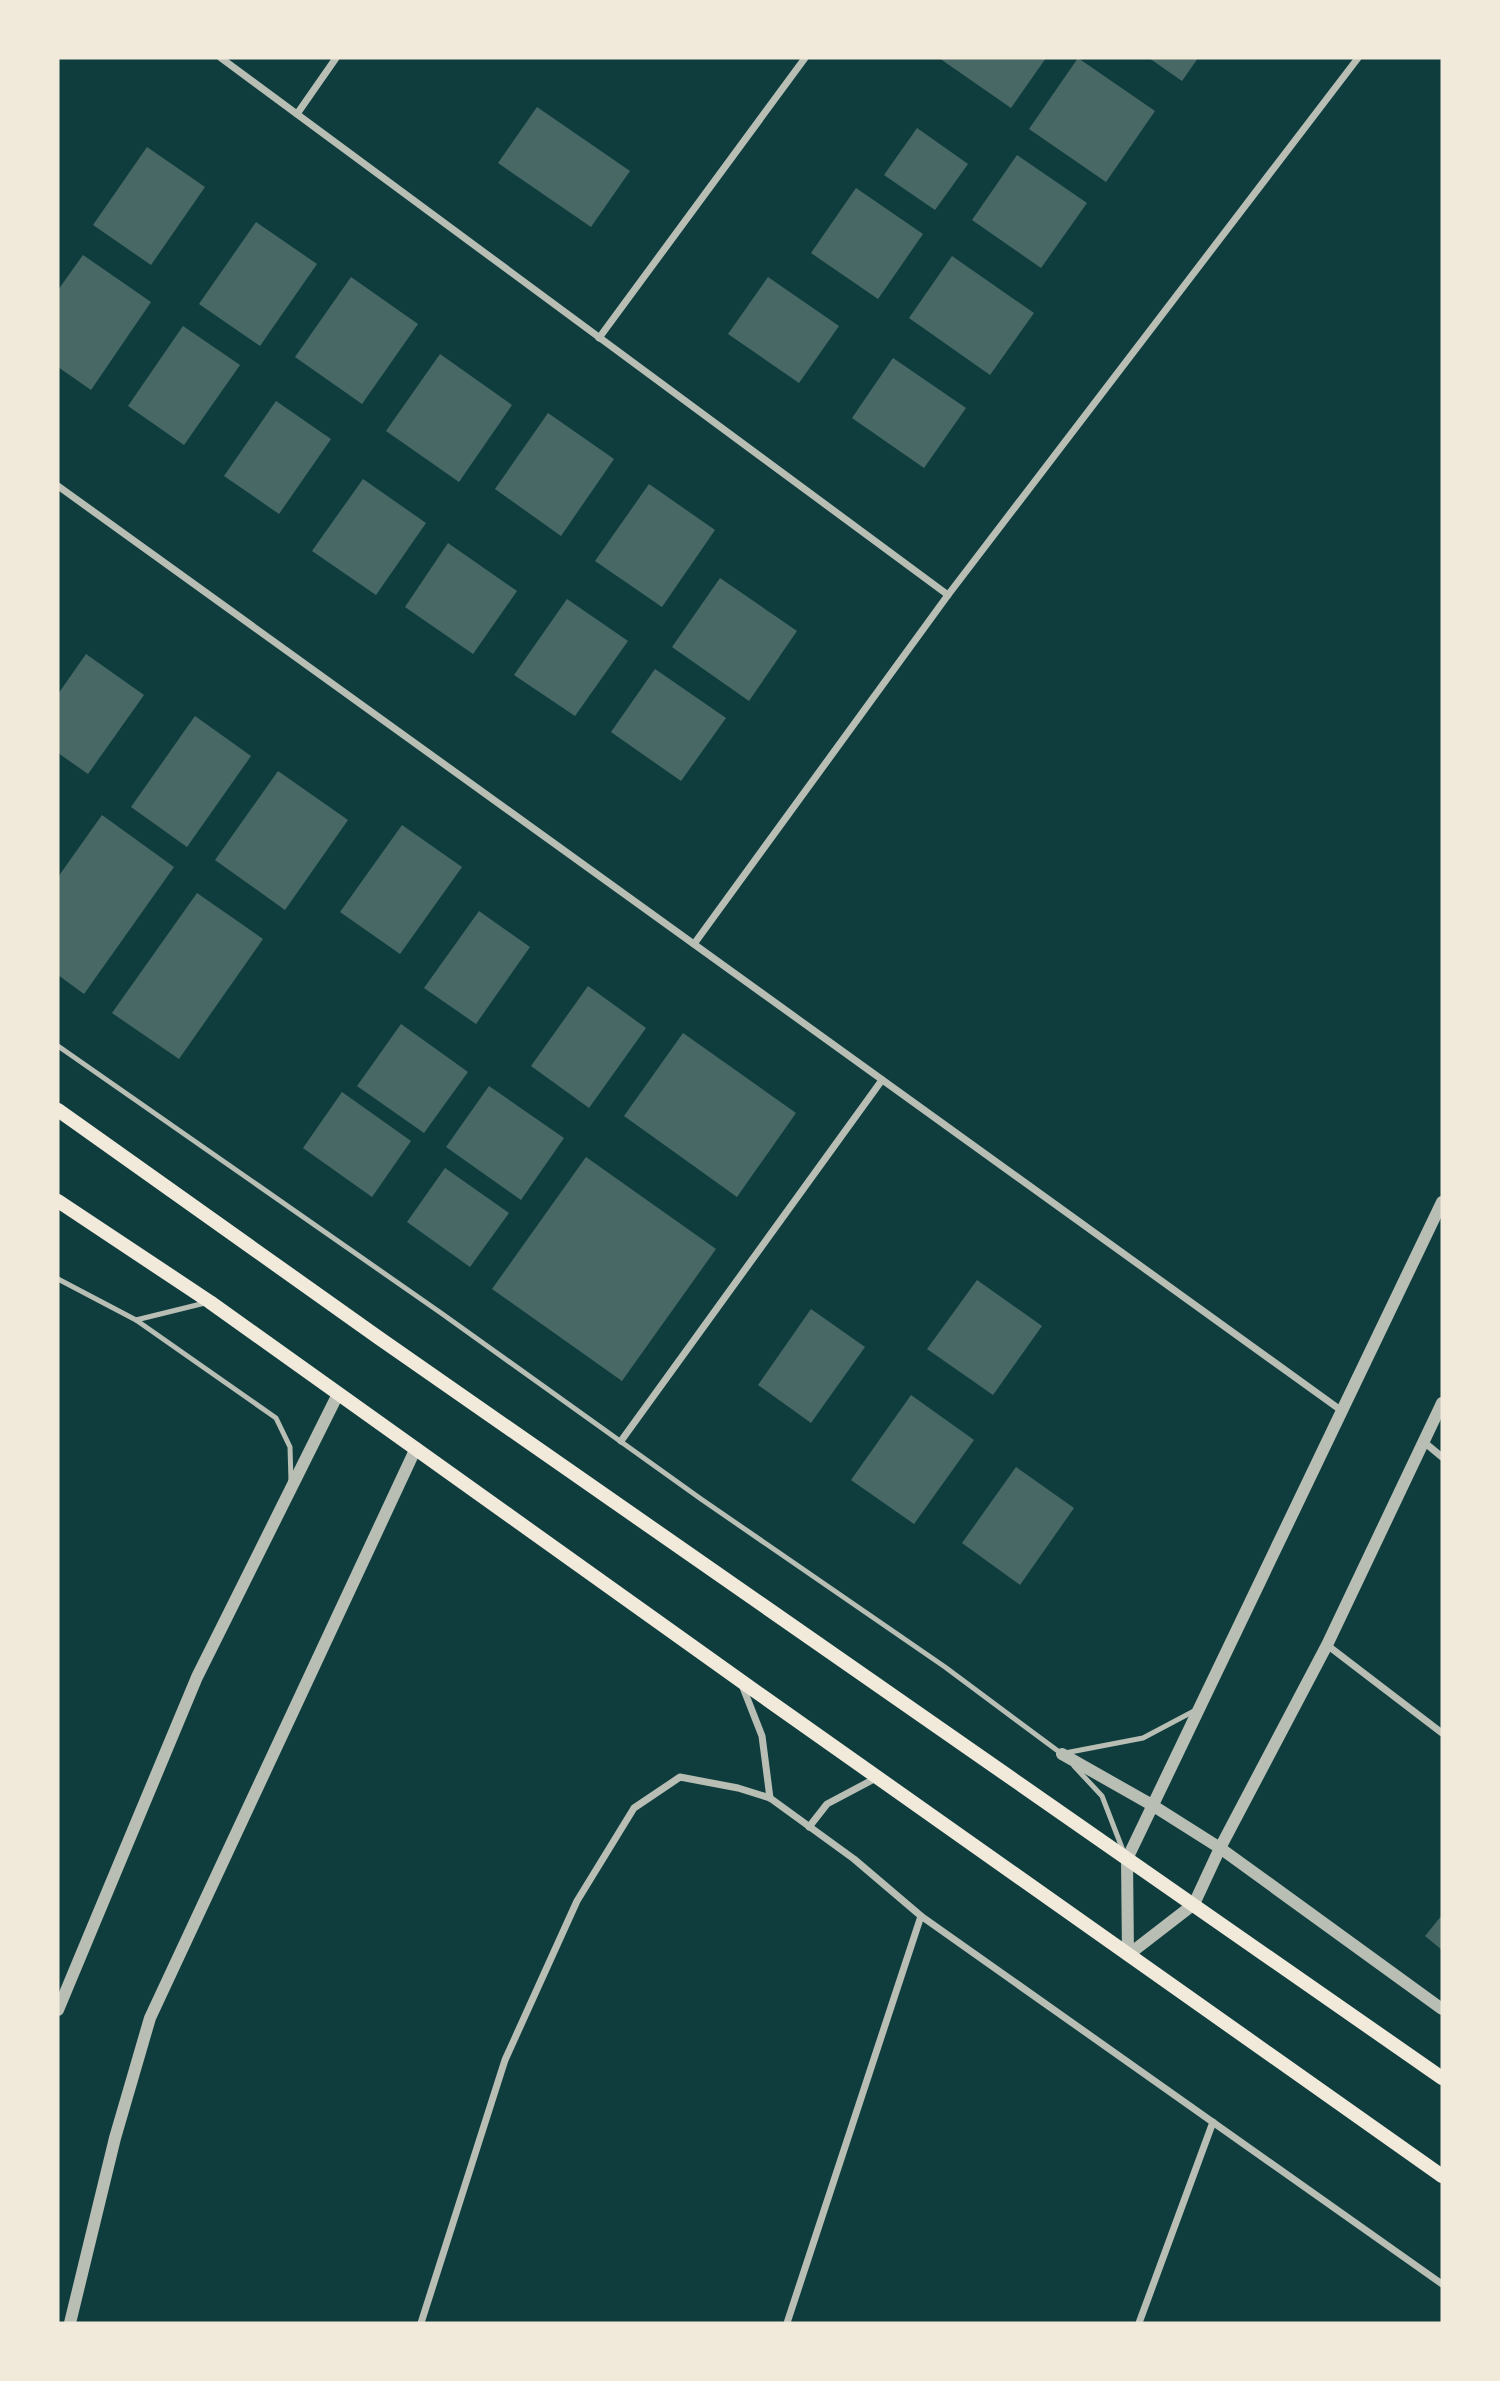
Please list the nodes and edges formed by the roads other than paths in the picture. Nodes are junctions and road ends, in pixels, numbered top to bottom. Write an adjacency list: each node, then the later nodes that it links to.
1 (221, 58): 5 (street)
2 (337, 58): 5 (street)
3 (805, 58): 6 (street)
4 (1358, 58): 8 (street)
5 (297, 114): 6 (street)
6 (599, 338): 8 (street)
7 (58, 486): 9 (street)
8 (948, 596): 9 (street)
9 (694, 944): 11 (street)
10 (58, 1046): 21 (lane)
11 (882, 1080): 20 (street); 21 (street)
12 (58, 1110): 36 (main road)
13 (58, 1201): 16 (main road)
14 (1442, 1202): 20 (street)
15 (58, 1279): 17 (lane)
16 (210, 1302): 17 (lane); 18 (main road)
17 (136, 1320): 25 (lane)
18 (338, 1394): 23 (main road); 25 (street)
19 (1442, 1403): 22 (street)
20 (1342, 1411): 28 (street)
21 (621, 1441): 30 (lane)
22 (1424, 1442): 24 (street); 26 (street)
23 (416, 1448): 27 (main road); 46 (street)
24 (1442, 1457)
25 (291, 1489): 41 (street)
26 (1327, 1644): 29 (street); 35 (street)
27 (741, 1681): 31 (main road); 32 (street)
28 (1198, 1709): 30 (lane); 33 (street)
29 (1442, 1733)
30 (1062, 1754): 33 (street); 36 (lane)
31 (878, 1777): 34 (street); 39 (main road)
32 (770, 1798): 34 (street); 47 (street)
33 (1152, 1805): 35 (street); 36 (street)
34 (809, 1827): 38 (street)
35 (1220, 1848): 37 (street); 40 (street)
36 (1127, 1859): 37 (main road); 39 (street)
37 (1195, 1904): 39 (street); 42 (main road)
38 (921, 1916): 43 (street); 48 (street)
39 (1128, 1955): 44 (main road)
40 (1442, 2009)
41 (58, 2010)
42 (1442, 2078)
43 (1213, 2122): 45 (street); 49 (street)
44 (1442, 2176)
45 (1442, 2284)
46 (70, 2323)
47 (421, 2323)
48 (787, 2323)
49 (1139, 2323)

